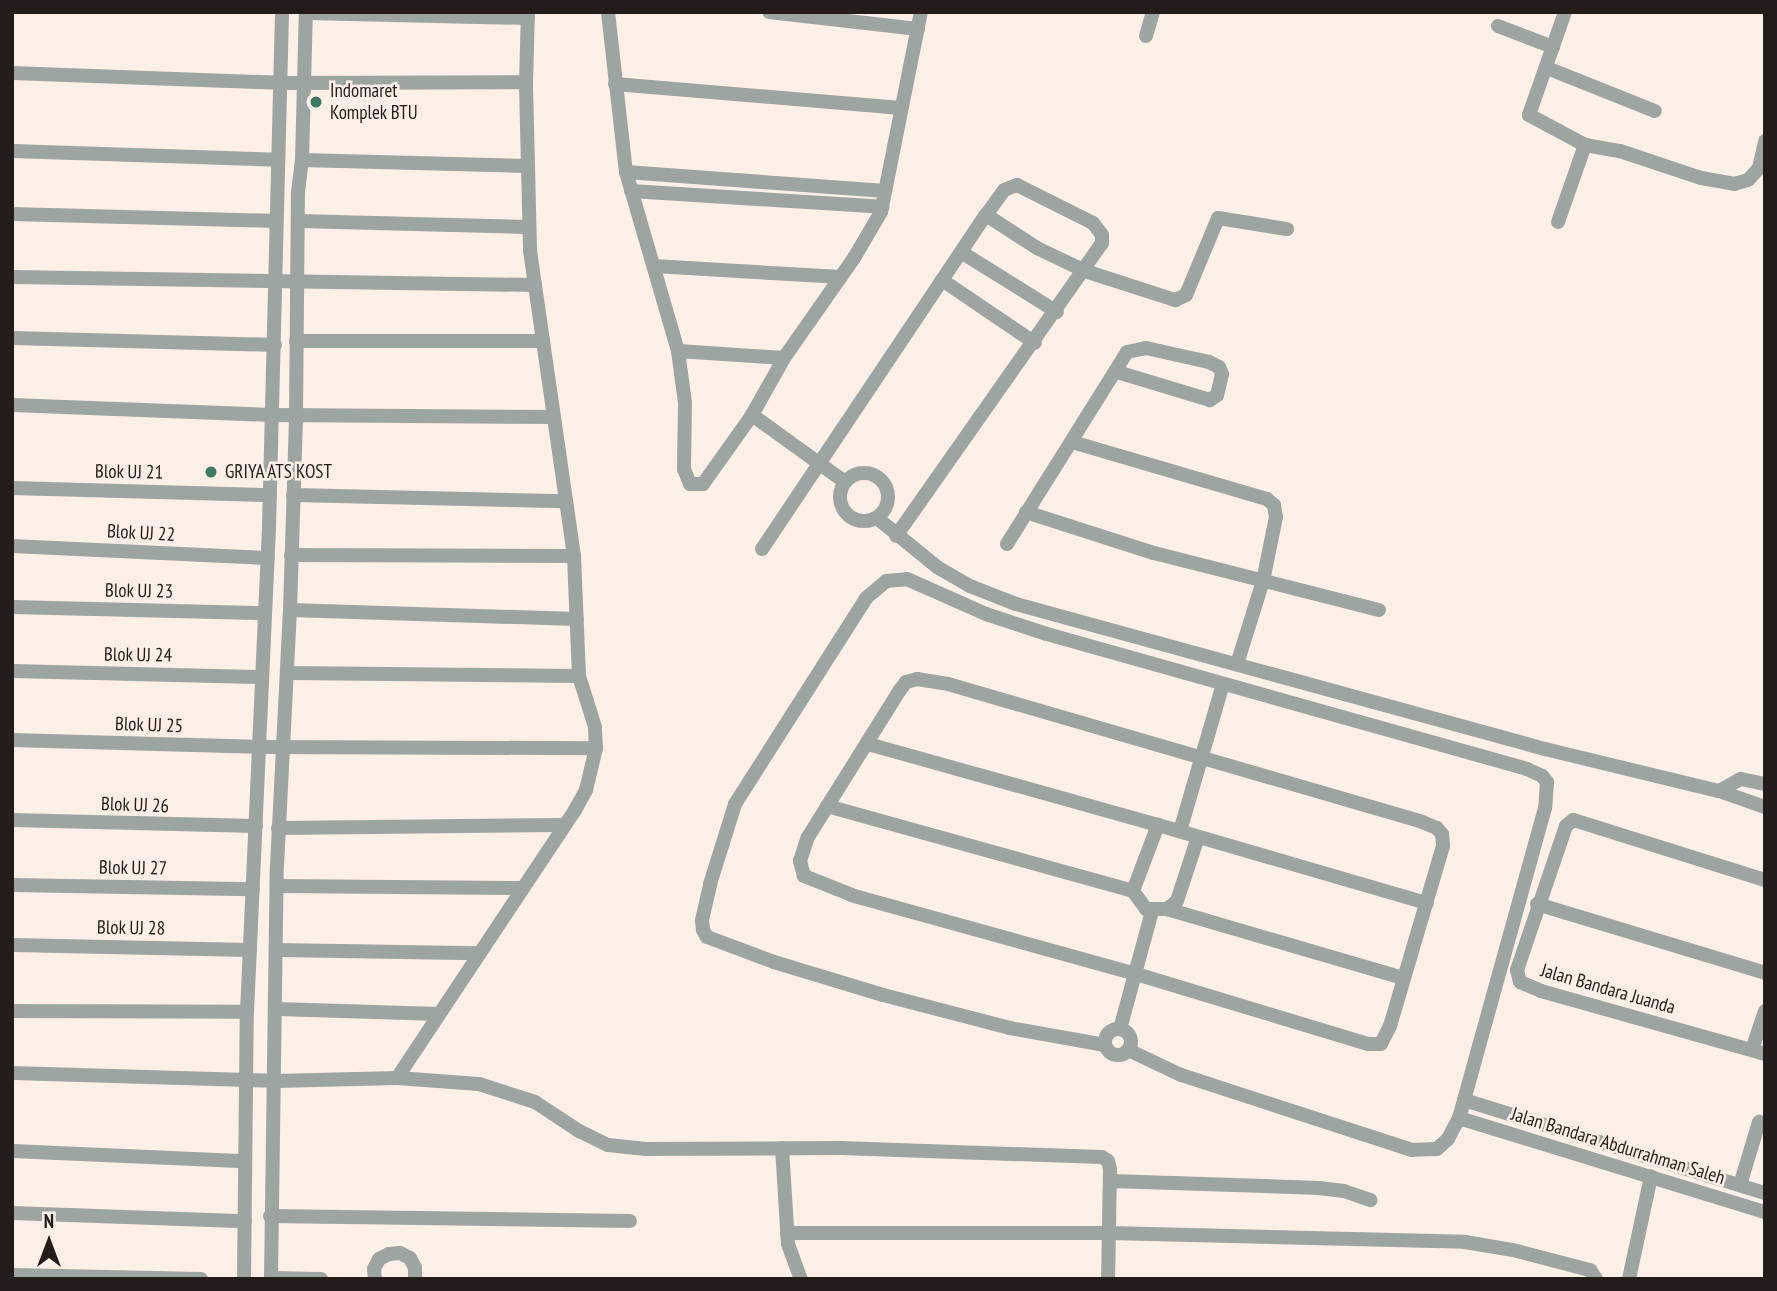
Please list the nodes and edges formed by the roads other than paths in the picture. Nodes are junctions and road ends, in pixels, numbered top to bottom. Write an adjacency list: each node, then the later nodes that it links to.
1 (282, 12): 17 (street)
2 (608, 12): 19 (street)
3 (769, 12): 9 (street)
4 (921, 12): 11 (street)
5 (1153, 12): 12 (street)
6 (1565, 12): 13 (street)
7 (306, 13): 8 (street); 18 (street)
8 (528, 15): 16 (street)
9 (839, 16): 11 (street)
10 (1499, 26): 13 (street)
11 (918, 29): 20 (street)
12 (1146, 36)
13 (1553, 47): 14 (street)
14 (1547, 68): 21 (street); 23 (street)
15 (12, 73): 17 (street)
16 (526, 82): 18 (street); 27 (street)
17 (281, 83): 18 (street); 25 (street)
18 (305, 83): 26 (street)
19 (615, 84): 20 (street); 28 (street)
20 (901, 107): 31 (street)
21 (1655, 111)
22 (1765, 141): 23 (street)
23 (1585, 145): 40 (street)
24 (12, 151): 25 (street)
25 (277, 160): 32 (street)
26 (302, 160): 27 (street); 33 (street)
27 (527, 166): 41 (street)
28 (626, 172): 29 (street); 30 (street)
29 (751, 183): 31 (street); 34 (street)
30 (631, 191): 34 (street); 44 (street)
31 (885, 191): 35 (street)
32 (276, 192): 33 (street); 38 (street)
33 (298, 192): 39 (street)
34 (750, 199): 35 (street)
35 (882, 207): 47 (street)
36 (12, 214): 38 (street)
37 (986, 215): 43 (street); 45 (street); 45 (street)
38 (276, 221): 49 (street)
39 (298, 221): 41 (street); 50 (street)
40 (1558, 222)
41 (529, 227): 51 (street)
42 (1287, 229): 45 (street)
43 (961, 252): 48 (street); 52 (street)
44 (654, 266): 47 (street); 58 (street)
45 (1085, 271): 52 (street)
46 (12, 276): 49 (street)
47 (841, 277): 59 (street)
48 (942, 280): 56 (street); 67 (street)
49 (276, 282): 50 (street); 57 (street)
50 (296, 284): 51 (street); 54 (street)
51 (535, 285): 55 (street)
52 (1056, 312): 56 (street)
53 (12, 338): 57 (street)
54 (296, 341): 55 (street); 63 (street)
55 (543, 341): 65 (street)
56 (1035, 343): 77 (street)
57 (275, 345): 62 (street)
58 (678, 351): 59 (street); 64 (street)
59 (784, 358): 64 (street)
60 (1117, 372): 60 (street); 66 (street)
61 (12, 405): 62 (street)
62 (272, 415): 63 (street); 70 (street)
63 (296, 415): 65 (street); 71 (street)
64 (752, 415): 67 (street)
65 (554, 417): 72 (street)
66 (1072, 442): 73 (street); 84 (street)
67 (819, 461): 68 (street); 80 (street)
68 (845, 482): 74 (street); 74 (street)
69 (12, 488): 70 (street, Blok UJ 21)
70 (270, 495): 75 (street)
71 (293, 495): 72 (street); 76 (street)
72 (566, 501): 82 (street)
73 (1026, 512): 78 (street); 84 (street)
74 (877, 518): 77 (street)
75 (270, 527): 76 (street); 83 (street)
76 (292, 527): 81 (street)
77 (896, 536): 90 (street)
78 (1007, 544)
79 (12, 546): 83 (street, Blok UJ 22)
80 (762, 550)
81 (291, 555): 82 (street); 86 (street)
82 (574, 556): 89 (street)
83 (268, 558): 88 (street)
84 (1263, 581): 87 (street); 90 (street)
85 (12, 607): 88 (street, Blok UJ 23)
86 (289, 610): 89 (street); 92 (street)
87 (1379, 610)
88 (265, 613): 94 (street)
89 (577, 619): 93 (street)
90 (1237, 664): 103 (street)
91 (12, 671): 94 (street, Blok UJ 24)
92 (286, 673): 93 (street); 99 (street)
93 (579, 676): 100 (street)
94 (262, 677): 98 (street)
95 (1223, 684): 101 (street); 137 (street); 144 (street)
96 (12, 740): 98 (street, Blok UJ 25)
97 (868, 744): 101 (street); 104 (street); 108 (street)
98 (260, 747): 99 (street, Blok UJ 25); 109 (street)
99 (285, 747): 100 (street, Blok UJ 25); 110 (street)
100 (596, 748): 107 (street)
101 (1201, 757): 111 (street); 120 (street)
102 (1765, 784): 103 (street)
103 (1720, 791): 105 (street)
104 (827, 806): 119 (street); 129 (street)
105 (1765, 807)
106 (12, 820): 109 (street, Blok UJ 26)
107 (564, 825): 110 (street); 117 (street)
108 (1157, 825): 111 (street); 119 (street)
109 (256, 826): 113 (street)
110 (278, 828): 114 (street)
111 (1180, 831): 112 (street)
112 (1198, 837): 120 (street); 122 (street)
113 (253, 869): 114 (street); 118 (street)
114 (277, 878): 117 (street); 126 (street)
115 (1765, 880): 121 (street, Jalan Bandara Juanda)
116 (12, 885): 118 (street, Blok UJ 27)
117 (520, 888): 127 (street)
118 (253, 889): 125 (street)
119 (1133, 891): 123 (street)
120 (1427, 903): 130 (street)
121 (1537, 904): 128 (street); 139 (street, Jalan Bandara Juanda)
122 (1167, 909): 123 (street); 130 (street)
123 (1152, 911): 129 (street)
124 (12, 945): 125 (street, Blok UJ 28)
125 (250, 950): 134 (street)
126 (277, 950): 127 (street); 131 (street)
127 (479, 953): 135 (street)
128 (1765, 973)
129 (1136, 974): 130 (street); 136 (street)
130 (1404, 978)
131 (276, 1009): 135 (street); 143 (street)
132 (12, 1011): 134 (street)
133 (1765, 1011): 139 (street)
134 (247, 1012): 142 (street)
135 (439, 1014): 141 (street)
136 (1120, 1029): 137 (street); 138 (street)
137 (1105, 1045): 138 (street)
138 (1128, 1050): 145 (street)
139 (1758, 1052)
140 (12, 1073): 142 (street)
141 (397, 1077): 143 (street); 147 (street)
142 (247, 1080): 143 (street); 149 (street)
143 (275, 1080): 157 (street)
144 (1464, 1100): 145 (street); 152 (street, Jalan Bandara Abdurrahman Saleh)
145 (1459, 1118): 150 (street, Jalan Bandara Abdurrahman Saleh)
146 (1759, 1122): 152 (street)
147 (782, 1147): 151 (street); 160 (street)
148 (12, 1151): 149 (street)
149 (245, 1161): 158 (street)
150 (1651, 1176): 155 (street, Jalan Bandara Abdurrahman Saleh); 172 (street)
151 (1111, 1181): 154 (street); 161 (street)
152 (1740, 1185): 153 (street, Jalan Bandara Abdurrahman Saleh)
153 (1765, 1193)
154 (1370, 1200)
155 (1765, 1212)
156 (12, 1213): 158 (street)
157 (270, 1216): 159 (street); 163 (street)
158 (245, 1221): 165 (street)
159 (631, 1221)
160 (786, 1233): 161 (street); 169 (street)
161 (1109, 1233): 170 (street); 171 (street)
162 (12, 1275): 164 (street)
163 (271, 1278): 166 (street)
164 (201, 1279)
165 (244, 1279)
166 (321, 1279)
167 (375, 1279): 168 (street)
168 (415, 1279)
169 (801, 1279)
170 (1108, 1279)
171 (1596, 1279)
172 (1629, 1279)

